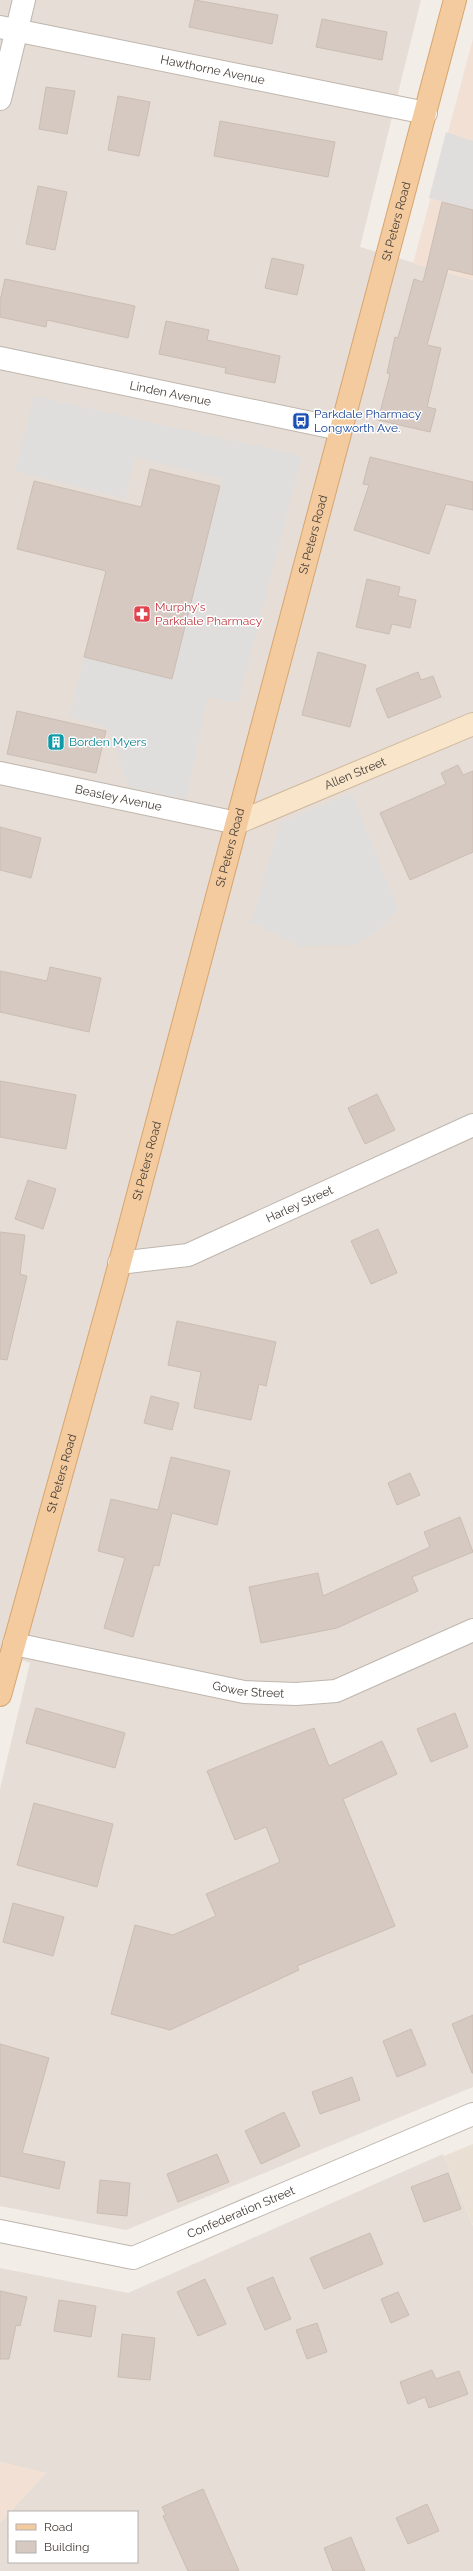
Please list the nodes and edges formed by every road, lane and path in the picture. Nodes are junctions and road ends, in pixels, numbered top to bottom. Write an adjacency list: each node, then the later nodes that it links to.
1 (24, 0): 3 (street)
2 (455, 0): 5 (main road, St Peters Road)
3 (8, 29): 4 (street); 5 (street, Hawthorne Avenue)
4 (0, 99)
5 (426, 112): 7 (main road, St Peters Road)
6 (0, 358): 7 (street, Linden Avenue)
7 (340, 429): 10 (main road, St Peters Road)
8 (473, 724): 10 (street, Allen Street)
9 (0, 773): 10 (street, Beasley Avenue)
10 (237, 823): 12 (main road, St Peters Road)
11 (473, 1125): 12 (street, Harley Street)
12 (119, 1263): 14 (main road, St Peters Road)
13 (473, 1630): 14 (street, Gower Street)
14 (14, 1644): 15 (main road, St Peters Road)
15 (0, 1692)
16 (473, 2114): 17 (street, Confederation Street)
17 (0, 2231)

